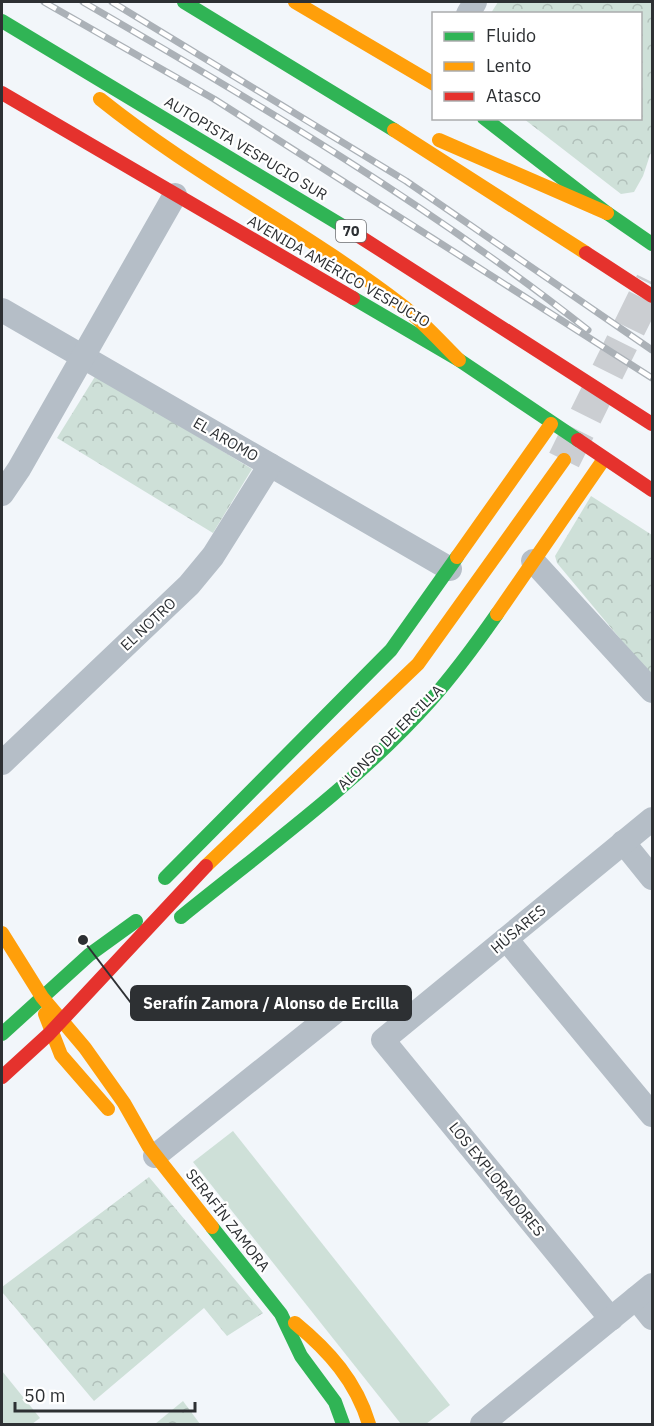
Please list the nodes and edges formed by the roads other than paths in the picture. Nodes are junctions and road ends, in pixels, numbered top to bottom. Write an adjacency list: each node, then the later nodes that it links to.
1 (184, 2): 7 (main road)
2 (294, 2): 5 (main road)
3 (2, 21): 4 (main road, AUTOPISTA VESPUCIO SUR / 70)
4 (45, 46): 15 (main road); 17 (main road, AUTOPISTA VESPUCIO SUR / 70)
5 (431, 77)
6 (2, 93): 9 (main road, AVENIDA AMÉRICO VESPUCIO)
7 (346, 99): 10 (main road); 12 (main road)
8 (487, 120): 10 (main road)
9 (176, 195): 14 (street); 15 (main road, AVENIDA AMÉRICO VESPUCIO)
10 (607, 213): 11 (main road)
11 (652, 244)
12 (652, 296)
13 (2, 310): 14 (street, EL AROMO)
14 (83, 357): 20 (street, EL AROMO); 22 (street)
15 (459, 360): 16 (main road, AVENIDA AMÉRICO VESPUCIO)
16 (550, 424): 18 (main road, AVENIDA AMÉRICO VESPUCIO); 24 (main road)
17 (652, 424)
18 (604, 459): 21 (main road, AVENIDA AMÉRICO VESPUCIO); 23 (main road, ALONSO DE ERCILLA)
19 (564, 460): 31 (main road, ALONSO DE ERCILLA)
20 (270, 465): 24 (street, EL AROMO); 26 (street, EL NOTRO)
21 (652, 490)
22 (2, 494)
23 (533, 561): 25 (street); 36 (main road, ALONSO DE ERCILLA)
24 (450, 569): 30 (main road)
25 (652, 691)
26 (2, 763)
27 (652, 819): 28 (street, HÚSARES)
28 (623, 842): 29 (street); 34 (street, HÚSARES)
29 (652, 878)
30 (158, 886)
31 (180, 891): 35 (main road, ALONSO DE ERCILLA); 36 (main road, ALONSO DE ERCILLA)
32 (137, 909): 35 (main road, ALONSO DE ERCILLA)
33 (2, 933): 37 (main road, SERAFÍN ZAMORA)
34 (506, 939): 42 (street, HÚSARES); 44 (street)
35 (109, 940): 37 (main road, ALONSO DE ERCILLA)
36 (118, 962): 39 (main road, ALONSO DE ERCILLA)
37 (42, 997): 39 (main road, SERAFÍN ZAMORA); 40 (main road, ALONSO DE ERCILLA); 41 (main road, SERAFÍN ZAMORA)
38 (350, 1000): 45 (street)
39 (62, 1020): 41 (main road, ALONSO DE ERCILLA); 45 (main road, SERAFÍN ZAMORA)
40 (2, 1034)
41 (50, 1034): 43 (main road, ALONSO DE ERCILLA); 45 (main road, SERAFÍN ZAMORA)
42 (383, 1040): 49 (street, LOS EXPLORADORES)
43 (2, 1077)
44 (652, 1115)
45 (152, 1152): 47 (main road, SERAFÍN ZAMORA)
46 (644, 1291): 48 (street); 49 (street)
47 (281, 1314): 50 (main road, SERAFÍN ZAMORA); 51 (main road, SERAFÍN ZAMORA)
48 (652, 1318)
49 (611, 1319): 52 (street)
50 (343, 1425)
51 (369, 1425)
52 (482, 1425)

